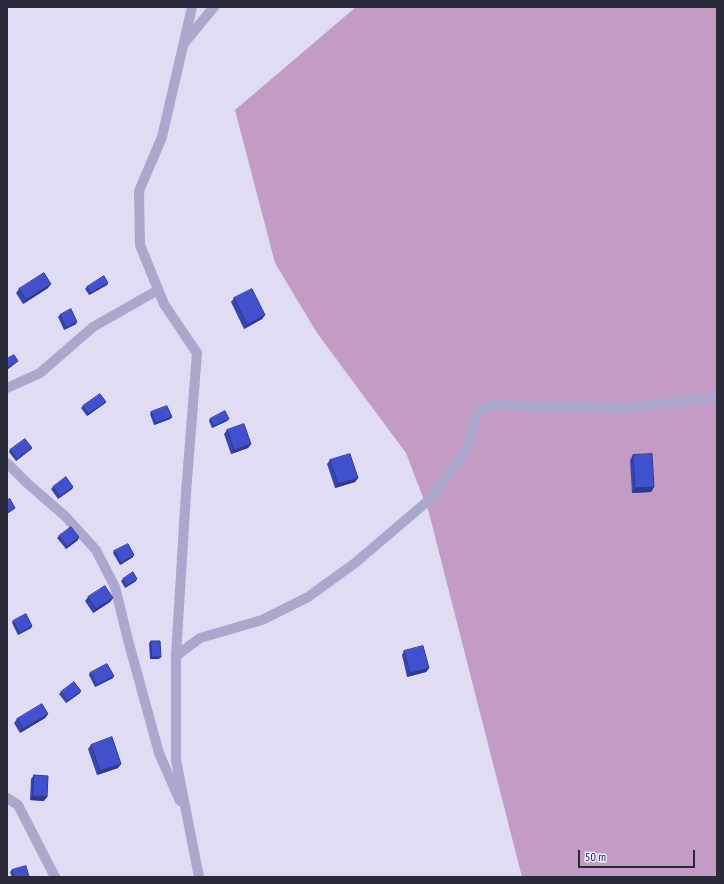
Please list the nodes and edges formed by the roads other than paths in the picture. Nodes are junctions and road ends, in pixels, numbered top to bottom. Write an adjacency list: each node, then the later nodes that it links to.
1 (192, 7): 3 (street)
2 (214, 7): 3 (street)
3 (183, 44): 4 (street)
4 (158, 290): 5 (street); 8 (street)
5 (7, 388)
6 (717, 397): 8 (street)
7 (7, 463): 10 (street)
8 (176, 656): 10 (street)
9 (7, 798): 11 (street)
10 (188, 819): 12 (street)
11 (55, 877)
12 (199, 877)

